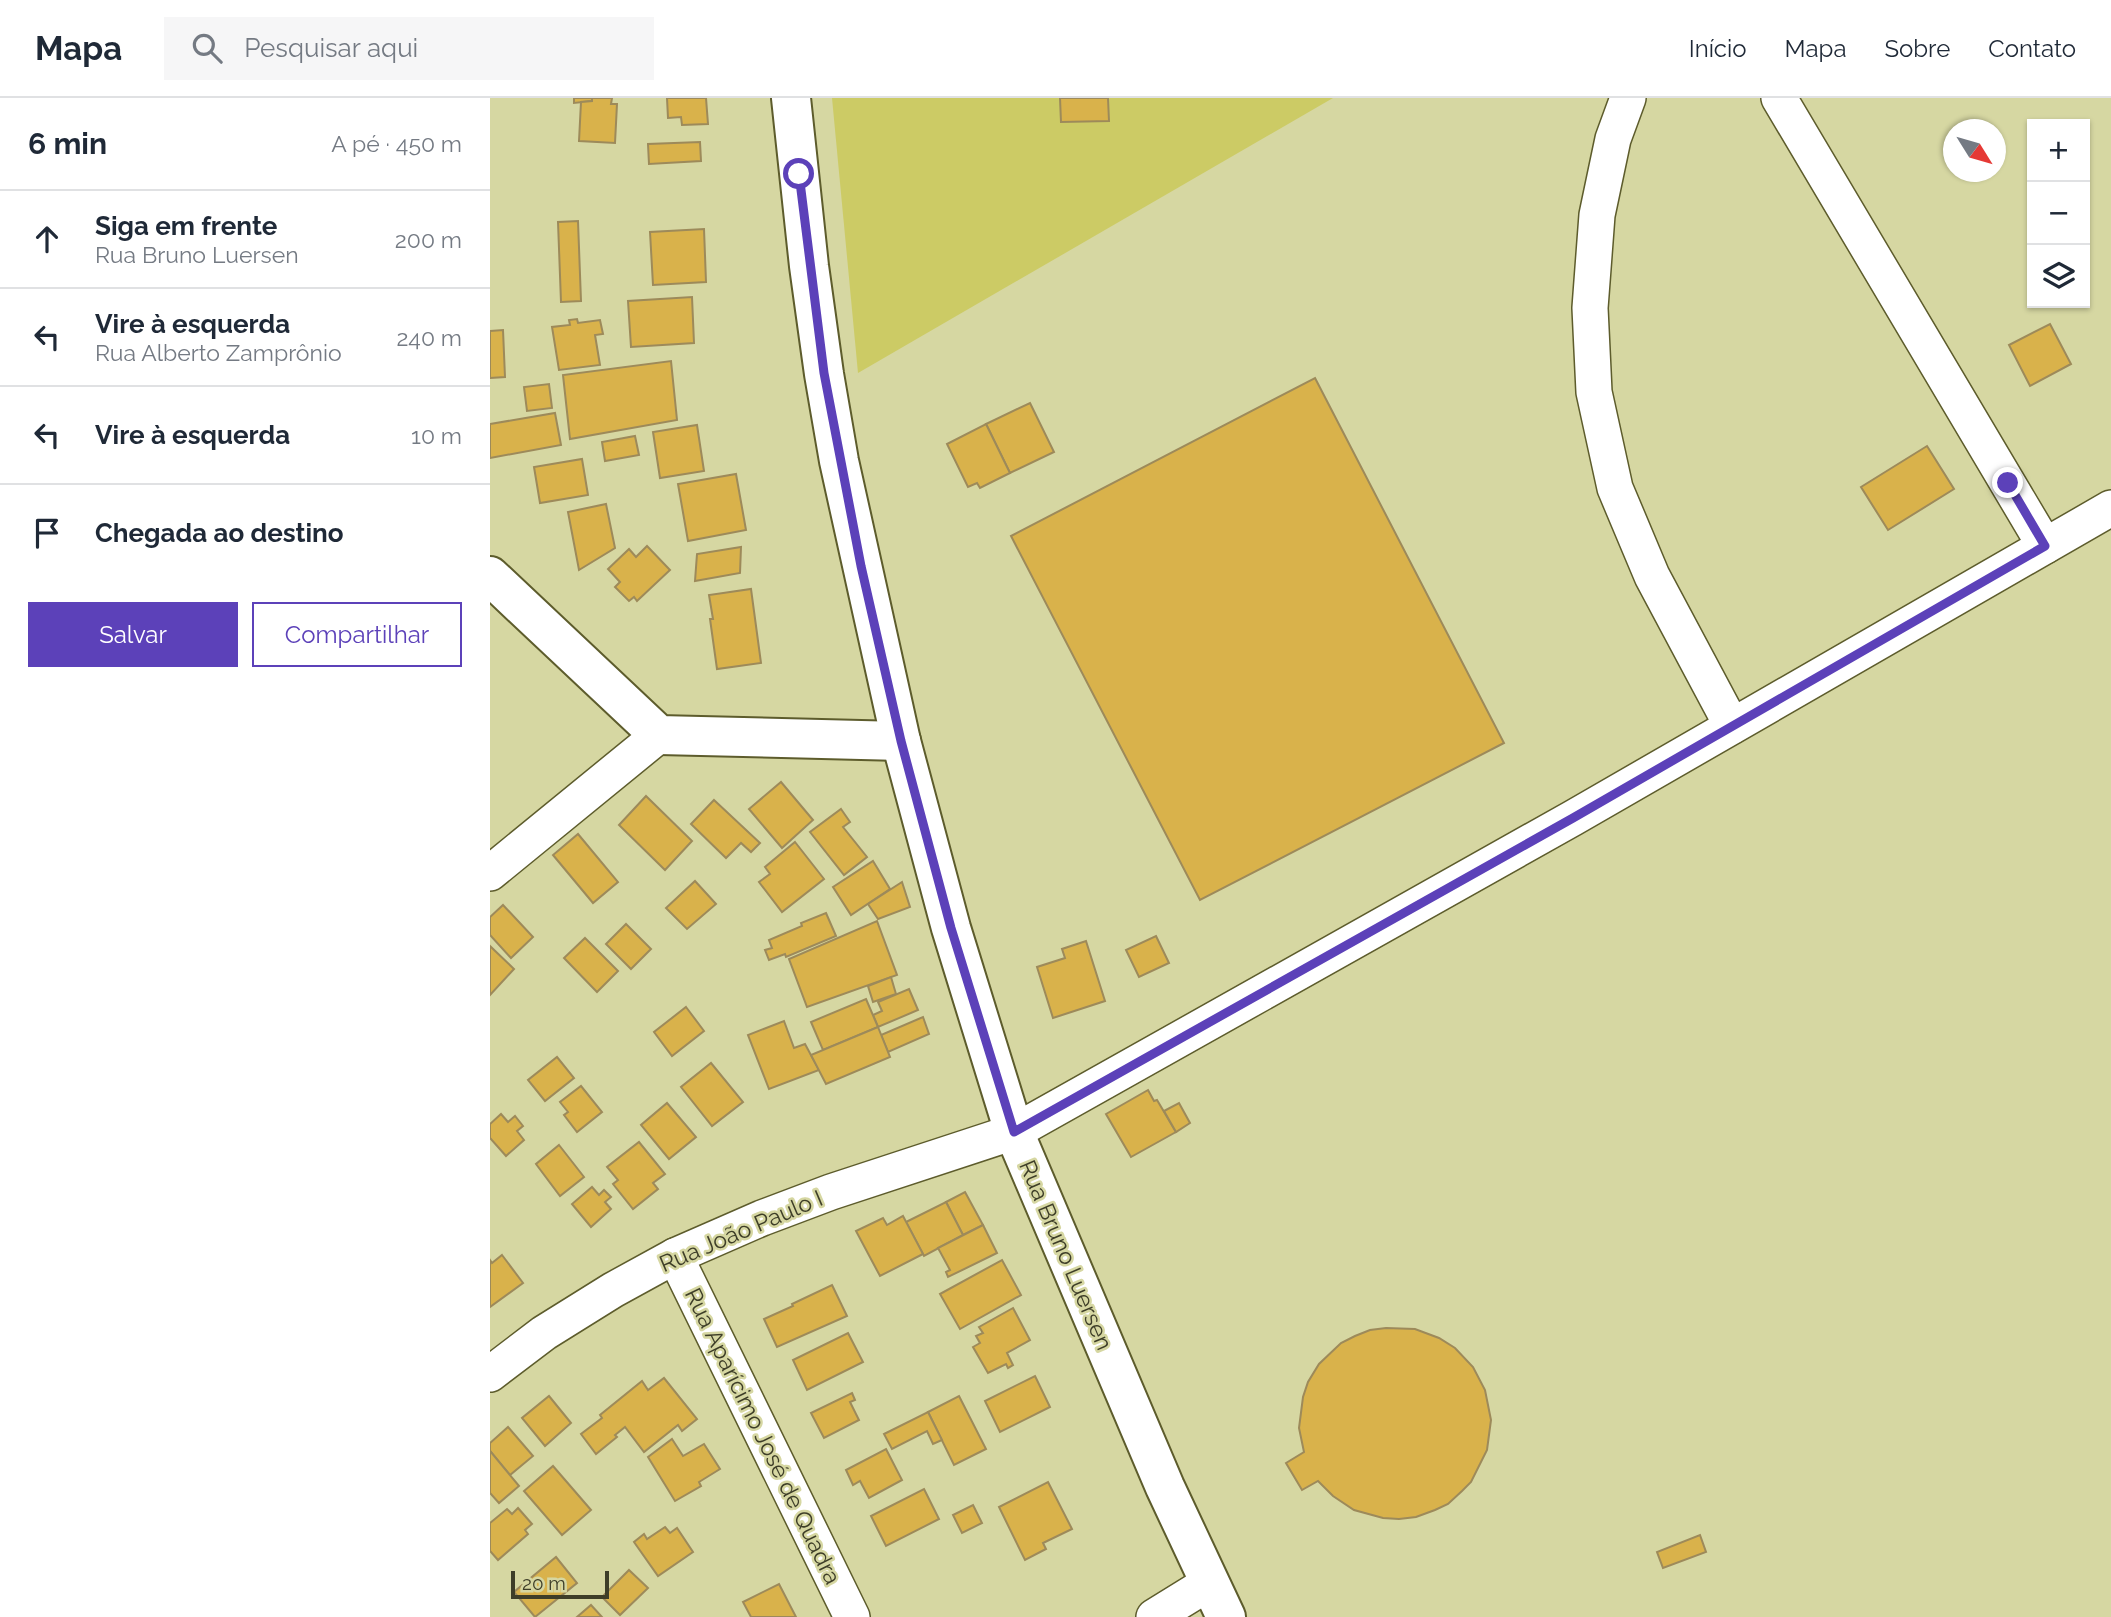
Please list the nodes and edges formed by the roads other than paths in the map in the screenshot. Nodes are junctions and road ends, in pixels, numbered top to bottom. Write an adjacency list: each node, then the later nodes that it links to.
1 (791, 98): 9 (main road, Rua Bruno Luersen)
2 (1628, 98): 7 (street)
3 (1779, 98): 5 (street)
4 (2111, 508): 5 (street, Rua João Paulo I)
5 (2045, 546): 7 (street, Rua João Paulo I)
6 (490, 576): 8 (main road)
7 (1732, 726): 11 (street, Rua João Paulo I)
8 (659, 735): 9 (main road); 10 (street)
9 (901, 741): 11 (main road, Rua Bruno Luersen)
10 (490, 873)
11 (1014, 1132): 12 (street, Rua João Paulo I); 14 (main road, Rua Bruno Luersen)
12 (675, 1256): 13 (street, Rua João Paulo I); 15 (street, Rua Aparícimo José de Quadra)
13 (490, 1374)
14 (1209, 1583): 16 (street); 17 (main road, Rua Bruno Luersen)
15 (852, 1617)
16 (1154, 1617)
17 (1226, 1617)

